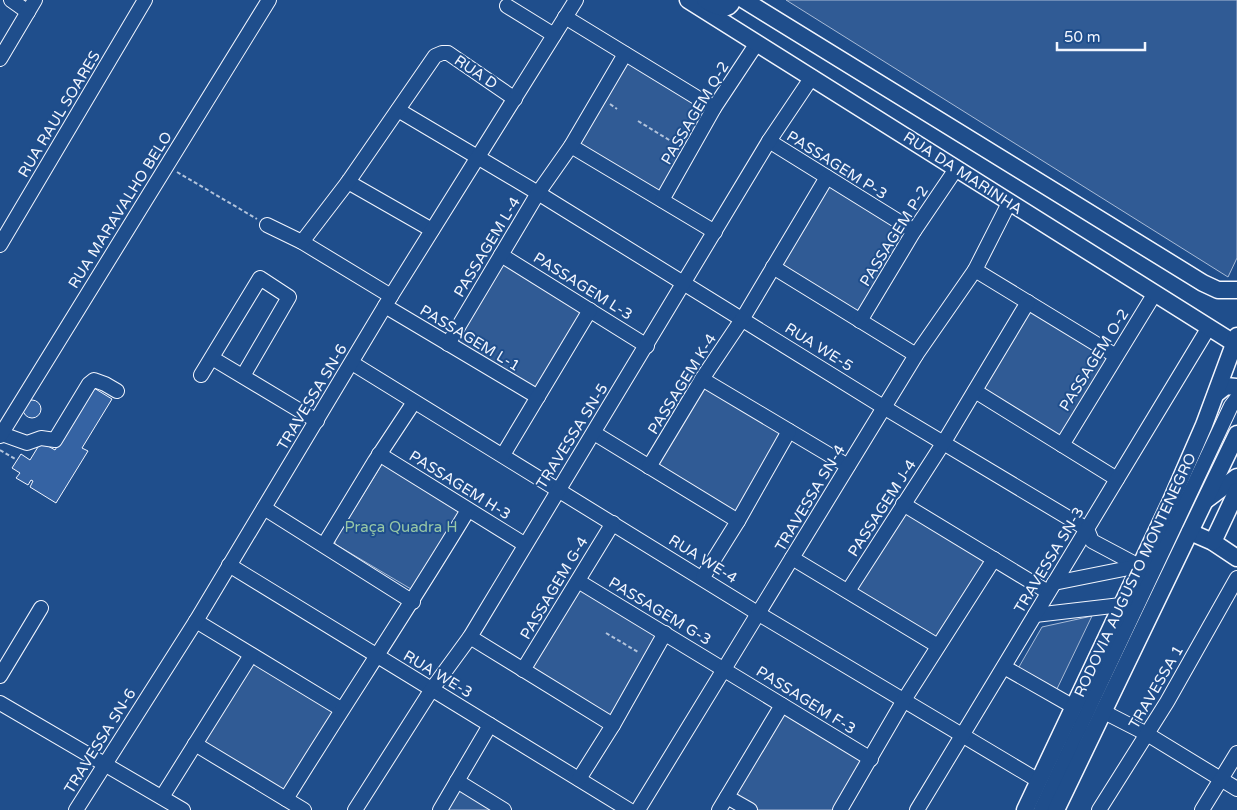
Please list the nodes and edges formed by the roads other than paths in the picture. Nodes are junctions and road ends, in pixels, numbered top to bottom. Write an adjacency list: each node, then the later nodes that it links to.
1 (11, 0): 9 (street)
2 (145, 0): 34 (street, RUA RAUL SOARES)
3 (269, 0): 68 (street, RUA MARAVALHO BELO)
4 (576, 0): 11 (street, TRAVESSA SN-6)
5 (688, 0): 13 (main road, RUA DA MARINHA)
6 (705, 0): 7 (main road)
7 (733, 0)
8 (744, 0): 39 (main road, RUA DA MARINHA)
9 (31, 6): 15 (street)
10 (507, 6): 12 (street)
11 (564, 17): 12 (street, TRAVESSA SN-6); 14 (street)
12 (554, 35): 17 (street, TRAVESSA SN-6)
13 (757, 43): 16 (main road, RUA DA MARINHA); 18 (street, PASSAGEM Q-2)
14 (624, 54): 18 (street); 21 (street, PASSAGEM L-4)
15 (0, 59)
16 (812, 77): 20 (street, TRAVESSA SN-5); 23 (main road, RUA DA MARINHA)
17 (514, 98): 19 (street, RUA D); 22 (street, TRAVESSA SN-6)
18 (714, 108): 27 (street, PASSAGEM Q-2)
19 (398, 110): 22 (street, RUA WE-5); 25 (street)
20 (769, 141): 24 (street, PASSAGEM P-3); 32 (street, TRAVESSA SN-5)
21 (571, 146): 26 (street, PASSAGEM L-4); 27 (street)
22 (477, 157): 26 (street, RUA WE-5); 30 (street, TRAVESSA SN-6)
23 (956, 168): 28 (main road, RUA DA MARINHA); 31 (street, PASSAGEM P-2)
24 (827, 178): 31 (street, PASSAGEM P-3); 36 (street, PASSAGEM K-4)
25 (348, 182): 30 (street); 33 (street)
26 (538, 193): 35 (street, PASSAGEM L-4); 38 (street, RUA WE-5)
27 (662, 200): 32 (street)
28 (1009, 202): 37 (street, TRAVESSA SN-4); 40 (main road, RUA DA MARINHA)
29 (267, 225): 33 (street, PASSAGEM L-1)
30 (432, 230): 41 (street, TRAVESSA SN-6)
31 (914, 231): 45 (street, PASSAGEM P-2)
32 (715, 232): 38 (street, TRAVESSA SN-5)
33 (302, 242): 41 (street, PASSAGEM L-1)
34 (0, 245)
35 (501, 255): 43 (street, PASSAGEM L-3); 48 (street, PASSAGEM L-4)
36 (773, 267): 44 (street, PASSAGEM K-4); 45 (street)
37 (975, 270): 42 (street); 50 (street, TRAVESSA SN-4)
38 (685, 283): 44 (street, RUA WE-5); 49 (street, TRAVESSA SN-5)
39 (1237, 290)
40 (1155, 293): 46 (main road, RUA DA MARINHA); 51 (street, PASSAGEM O-2)
41 (388, 301): 48 (street, PASSAGEM L-1); 53 (street, TRAVESSA SN-6)
42 (1028, 302): 51 (street); 59 (street, PASSAGEM J-4)
43 (590, 310): 49 (street, PASSAGEM L-3); 61 (street)
44 (743, 318): 56 (street, PASSAGEM K-4); 63 (street, RUA WE-5)
45 (860, 320): 50 (street)
46 (1208, 327): 47 (main road, RUA DA MARINHA); 76 (street, TRAVESSA SN-3)
47 (1236, 341): 60 (main road, RODOVIA AUGUSTO MONTENEGRO)
48 (448, 344): 61 (street, PASSAGEM L-1)
49 (647, 346): 66 (street, TRAVESSA SN-5)
50 (916, 355): 63 (street, TRAVESSA SN-4)
51 (1116, 356): 70 (street, PASSAGEM O-2)
52 (212, 358): 54 (street); 55 (street); 55 (street)
53 (352, 363): 62 (street, RUA WE-4); 64 (street, TRAVESSA SN-6)
54 (201, 375)
55 (243, 376): 64 (street)
56 (702, 379): 65 (street); 74 (street, PASSAGEM K-4)
57 (1235, 390): 60 (main road); 151 (street)
58 (117, 391): 68 (street)
59 (975, 391): 69 (street, PASSAGEM J-4); 70 (street)
60 (1216, 394): 94 (main road, RODOVIA AUGUSTO MONTENEGRO)
61 (538, 397): 72 (street)
62 (414, 402): 71 (street); 72 (street, RUA WE-4)
63 (885, 408): 69 (street, RUA WE-5); 73 (street, TRAVESSA SN-4)
64 (317, 421): 81 (street, TRAVESSA SN-6)
65 (789, 431): 73 (street); 83 (street)
66 (594, 433): 74 (street); 77 (street, TRAVESSA SN-5)
67 (1237, 434): 79 (main road, RODOVIA AUGUSTO MONTENEGRO)
68 (1, 435)
69 (944, 442): 80 (street, PASSAGEM J-4); 85 (street, RUA WE-5)
70 (1062, 445): 76 (street)
71 (379, 454): 82 (street, PASSAGEM H-3); 89 (street)
72 (503, 455): 77 (street, RUA WE-4)
73 (848, 466): 90 (street, TRAVESSA SN-4)
74 (649, 467): 83 (street)
75 (1237, 477): 79 (main road)
76 (1117, 479): 85 (street, TRAVESSA SN-3)
77 (558, 489): 84 (street, RUA WE-4); 88 (street, TRAVESSA SN-5)
78 (1236, 494): 87 (main road)
79 (1204, 502): 86 (main road, RODOVIA AUGUSTO MONTENEGRO)
80 (903, 504): 92 (street); 99 (street, PASSAGEM J-4)
81 (264, 508): 89 (street); 93 (street, TRAVESSA SN-6)
82 (468, 510): 88 (street, PASSAGEM H-3); 100 (street)
83 (738, 521): 95 (street)
84 (613, 524): 95 (street, RUA WE-4); 97 (street, PASSAGEM G-4)
85 (1087, 529): 94 (street, RUA WE-5); 98 (street, TRAVESSA SN-3)
86 (1190, 532): 87 (main road); 121 (main road, RODOVIA AUGUSTO MONTENEGRO)
87 (1213, 542): 91 (main road)
88 (524, 544): 107 (street, TRAVESSA SN-5)
89 (324, 545): 100 (street)
90 (792, 558): 99 (street); 103 (street, TRAVESSA SN-4)
91 (1237, 558)
92 (994, 559): 98 (street); 108 (street)
93 (229, 565): 105 (street, TRAVESSA SN-6); 110 (street, RUA WE-3)
94 (1139, 566): 98 (street); 101 (main road, RODOVIA AUGUSTO MONTENEGRO)
95 (703, 577): 103 (street, RUA WE-4)
96 (1237, 578): 124 (street, TRAVESSA 1)
97 (578, 581): 106 (street, PASSAGEM G-3); 113 (street, PASSAGEM G-4)
98 (1051, 588): 104 (street, TRAVESSA SN-3)
99 (848, 591): 108 (street)
100 (413, 602): 110 (street)
101 (1121, 605): 104 (street); 119 (main road, RODOVIA AUGUSTO MONTENEGRO)
102 (41, 608): 114 (street)
103 (759, 614): 112 (street, TRAVESSA SN-4); 116 (street, RUA WE-4)
104 (1035, 615): 111 (street, TRAVESSA SN-3)
105 (196, 621): 109 (street); 129 (street, TRAVESSA SN-6)
106 (665, 633): 112 (street, PASSAGEM G-3); 123 (street)
107 (470, 637): 113 (street); 115 (street, TRAVESSA SN-5)
108 (938, 646): 116 (street)
109 (251, 655): 120 (street); 126 (street)
110 (377, 655): 115 (street, RUA WE-3); 120 (street)
111 (1004, 668): 119 (street); 125 (street, TRAVESSA SN-3)
112 (725, 669): 118 (street, PASSAGEM F-3); 145 (street, TRAVESSA SN-4)
113 (523, 670): 123 (street)
114 (0, 676)
115 (432, 689): 122 (street, RUA WE-3); 141 (street, TRAVESSA SN-5)
116 (904, 700): 125 (street, RUA WE-4); 128 (street)
117 (0, 703): 129 (street)
118 (782, 706): 128 (street, PASSAGEM F-3); 135 (street)
119 (1074, 708): 133 (main road, RODOVIA AUGUSTO MONTENEGRO)
120 (341, 709): 137 (street)
121 (1104, 712): 124 (street); 152 (main road, RODOVIA AUGUSTO MONTENEGRO)
122 (490, 725): 130 (street, RUA WE-3); 132 (street)
123 (613, 725): 130 (street)
124 (1148, 734): 131 (street); 153 (street, TRAVESSA 1)
125 (963, 736): 133 (street, RUA WE-4); 149 (street, TRAVESSA SN-3)
126 (195, 744): 136 (street); 137 (street)
127 (1237, 753): 131 (street)
128 (870, 759): 148 (street)
129 (104, 766): 136 (street); 138 (street, TRAVESSA SN-6)
130 (579, 779): 144 (street, RUA WE-3)
131 (1221, 779): 134 (street); 154 (street)
132 (457, 781): 142 (street); 143 (street)
133 (1039, 781): 150 (main road, RODOVIA AUGUSTO MONTENEGRO)
134 (1237, 789)
135 (727, 797): 146 (street); 147 (street)
136 (162, 798): 139 (street)
137 (286, 800): 140 (street)
138 (76, 810)
139 (183, 810)
140 (304, 810)
141 (355, 810)
142 (440, 810)
143 (504, 810)
144 (629, 810)
145 (638, 810)
146 (719, 810)
147 (750, 810)
148 (840, 810)
149 (917, 810)
150 (1025, 810)
151 (1041, 810)
152 (1056, 810)
153 (1099, 810)
154 (1202, 810)

